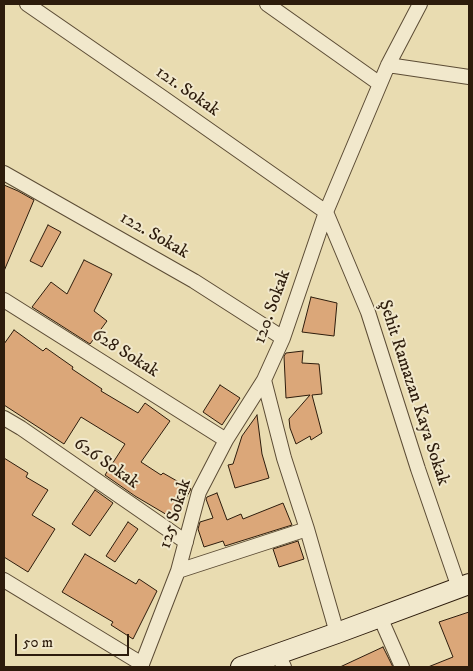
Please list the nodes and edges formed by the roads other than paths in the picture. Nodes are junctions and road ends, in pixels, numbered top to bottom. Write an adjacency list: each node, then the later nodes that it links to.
1 (26, 4): 8 (street, 121. Sokak)
2 (267, 4): 6 (street)
3 (420, 4): 4 (street, 120. Sokak)
4 (388, 65): 5 (street); 6 (street, 120. Sokak)
5 (469, 76)
6 (380, 84): 8 (street, 120. Sokak)
7 (4, 172): 10 (street, 122. Sokak)
8 (326, 212): 10 (street, 120. Sokak); 18 (street, Şehit Ramazan Kaya Sokak)
9 (4, 300): 13 (street, 628 Sokak)
10 (283, 338): 11 (street, 120. Sokak)
11 (264, 380): 13 (street, 125 Sokak); 14 (street)
12 (4, 418): 15 (street, 626 Sokak)
13 (226, 440): 15 (street, 125 Sokak)
14 (306, 529): 16 (street); 20 (street)
15 (186, 542): 16 (street, 125 Sokak)
16 (178, 571): 22 (street, 125 Sokak)
17 (4, 580): 22 (street)
18 (464, 586): 19 (main road)
19 (380, 617): 20 (main road); 24 (street)
20 (338, 633): 21 (main road)
21 (281, 661): 23 (main road)
22 (142, 665)
23 (240, 667)
24 (402, 667)

